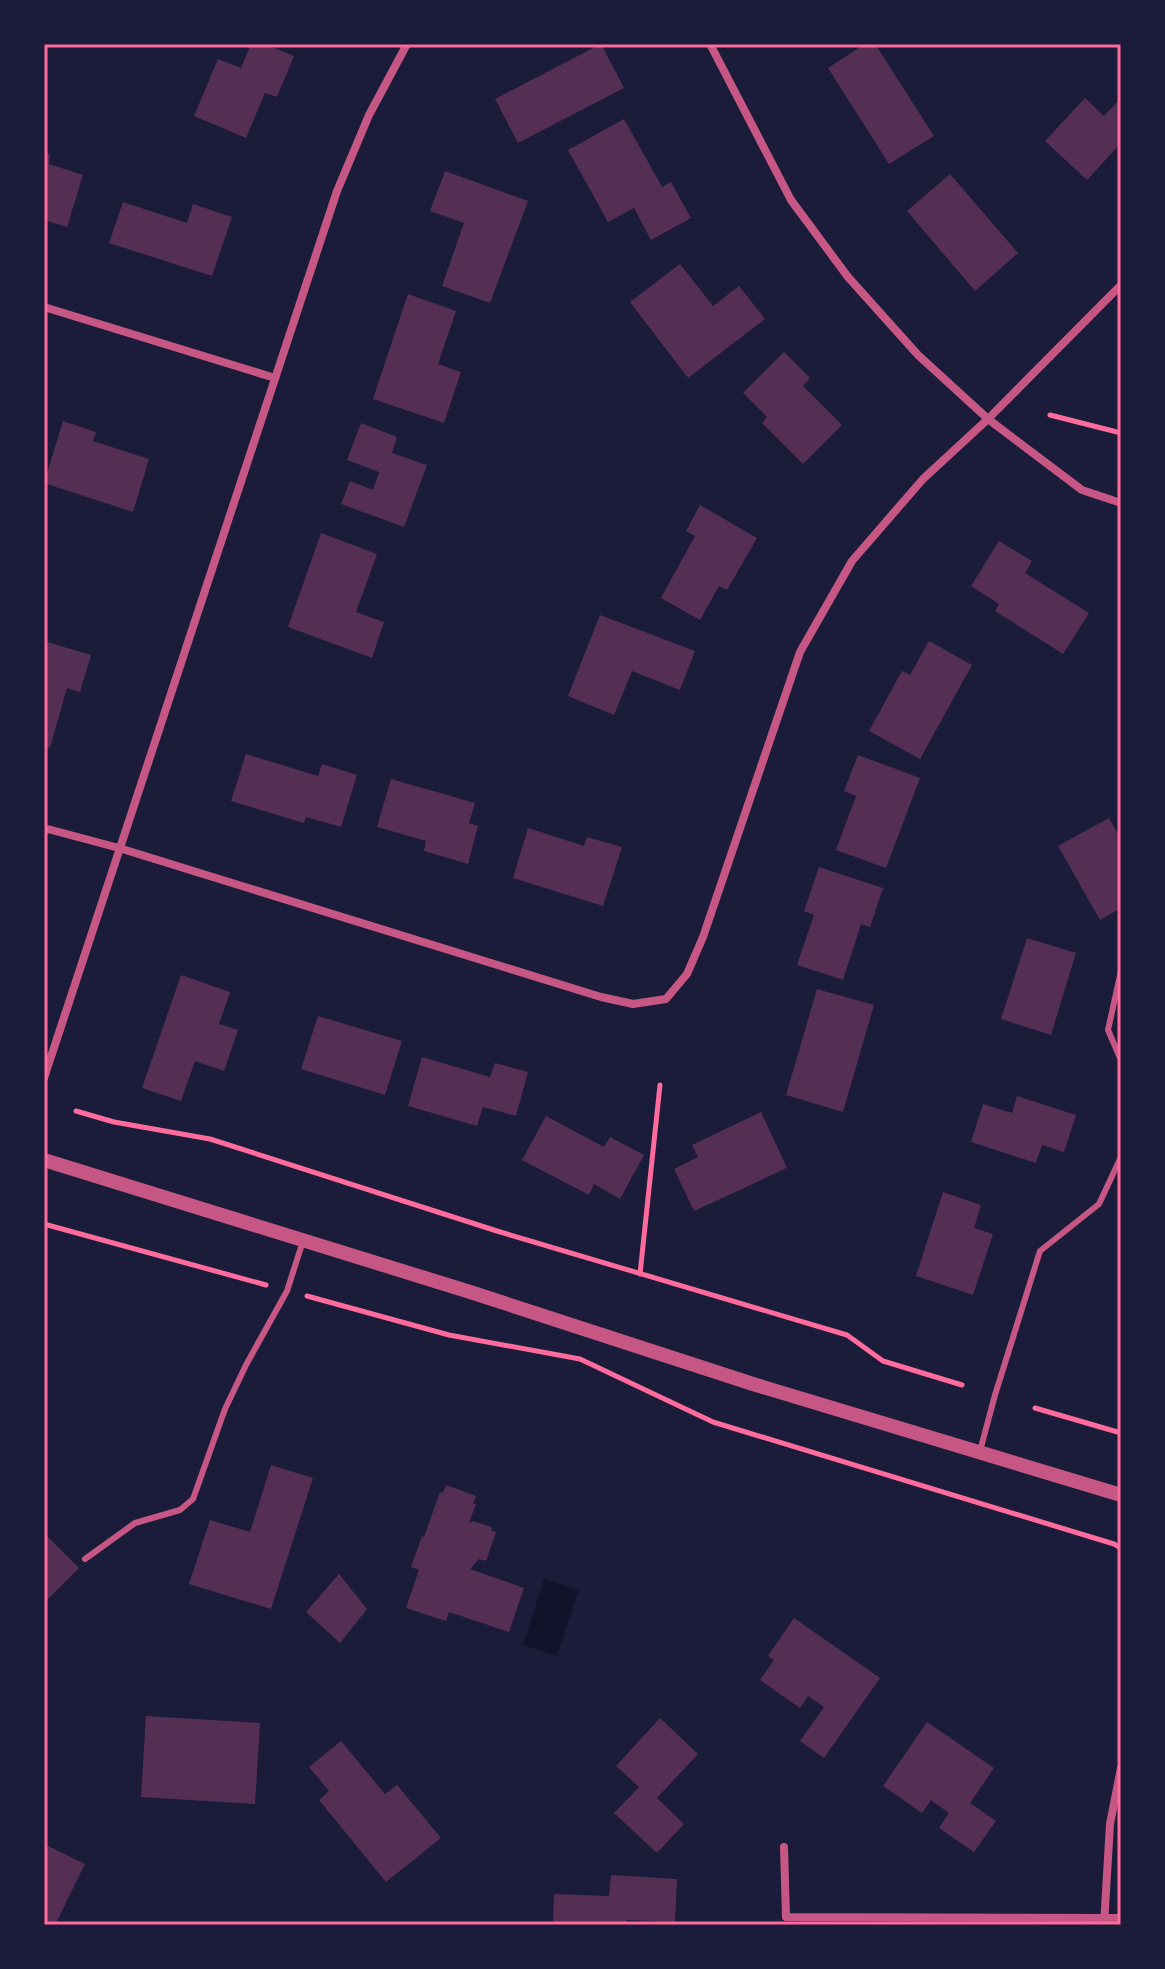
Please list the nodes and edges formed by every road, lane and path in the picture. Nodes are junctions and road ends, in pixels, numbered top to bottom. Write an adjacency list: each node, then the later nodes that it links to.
1 (407, 44): 5 (street)
2 (710, 44): 7 (street)
3 (1121, 285): 7 (street)
4 (44, 307): 5 (street)
5 (275, 378): 11 (street)
6 (1050, 415): 8 (path)
7 (988, 419): 9 (street); 11 (street)
8 (1121, 433)
9 (1121, 503)
10 (44, 828): 11 (street)
11 (119, 848): 14 (street)
12 (1121, 971): 13 (lane)
13 (1121, 1060)
14 (44, 1078)
15 (660, 1085): 21 (path)
16 (76, 1111): 21 (path)
17 (1121, 1157): 26 (lane)
18 (44, 1160): 20 (street)
19 (44, 1224): 22 (path)
20 (303, 1241): 22 (lane); 26 (street)
21 (640, 1274): 23 (path)
22 (287, 1291): 28 (path); 29 (lane)
23 (962, 1385)
24 (1035, 1408): 25 (path)
25 (1121, 1433)
26 (980, 1451): 27 (street)
27 (1121, 1495)
28 (1121, 1548)
29 (85, 1559)
30 (1121, 1768): 34 (street)
31 (784, 1847): 33 (street)
32 (1121, 1918): 34 (street)
33 (786, 1921): 34 (street)
34 (1104, 1922)

